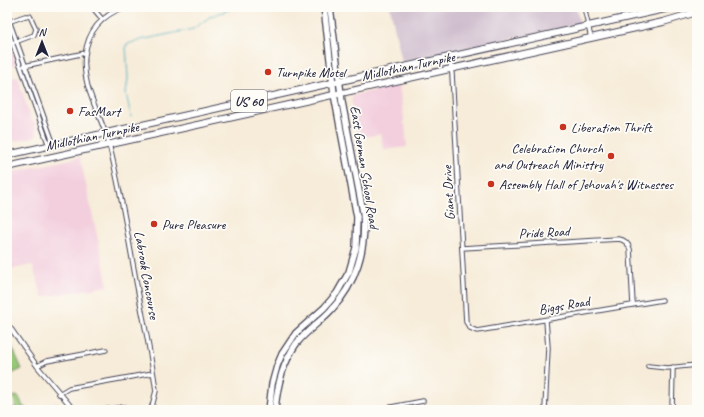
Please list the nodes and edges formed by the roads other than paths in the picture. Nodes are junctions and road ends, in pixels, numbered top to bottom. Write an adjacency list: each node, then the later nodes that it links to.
1 (92, 7): 9 (street)
2 (125, 7): 9 (street)
3 (324, 7): 19 (street)
4 (330, 7): 19 (street)
5 (584, 7): 11 (street)
6 (674, 7): 11 (main road, Midlothian Turnpike / US 60)
7 (697, 12): 13 (main road, Midlothian Turnpike / US 60)
8 (7, 15): 10 (street)
9 (102, 19): 15 (street, Labrook Concourse)
10 (8, 22): 14 (street); 14 (street)
11 (588, 26): 13 (street); 16 (main road, Midlothian Turnpike / US 60)
12 (7, 28): 14 (street)
13 (590, 38): 18 (main road, Midlothian Turnpike / US 60)
14 (14, 42): 17 (street)
15 (85, 53): 17 (street); 21 (street, Labrook Concourse)
16 (449, 57): 18 (street, Giant Drive); 19 (main road, Midlothian Turnpike / US 60)
17 (23, 67): 22 (street)
18 (451, 68): 20 (main road, Midlothian Turnpike / US 60); 27 (street, Giant Drive)
19 (336, 82): 20 (street, East German School Road); 21 (main road, Midlothian Turnpike / US 60)
20 (338, 94): 23 (main road, Midlothian Turnpike / US 60); 26 (street, East German School Road)
21 (105, 133): 22 (main road, Midlothian Turnpike / US 60); 23 (street, Labrook Concourse)
22 (52, 145): 24 (main road, Midlothian Turnpike / US 60)
23 (109, 145): 25 (main road, Midlothian Turnpike / US 60); 38 (street, Labrook Concourse)
24 (7, 155)
25 (7, 167)
26 (357, 198): 46 (street, East German School Road); 47 (street, East German School Road)
27 (462, 248): 29 (street, Pride Road); 32 (street, Giant Drive)
28 (662, 300): 29 (street, Biggs Road)
29 (633, 305): 30 (street, Biggs Road)
30 (546, 320): 32 (street, Biggs Road); 49 (street)
31 (7, 323): 35 (street)
32 (470, 328)
33 (106, 350): 35 (street)
34 (697, 365): 37 (street)
35 (37, 366): 39 (street)
36 (648, 366): 37 (street)
37 (673, 368): 50 (street)
38 (153, 373): 39 (street); 45 (street, Labrook Concourse)
39 (59, 394): 43 (street)
40 (423, 401): 42 (street)
41 (124, 406): 44 (street)
42 (402, 408): 48 (street)
43 (74, 410)
44 (103, 410)
45 (151, 410)
46 (269, 410)
47 (275, 410)
48 (376, 410)
49 (546, 410)
50 (672, 410)

